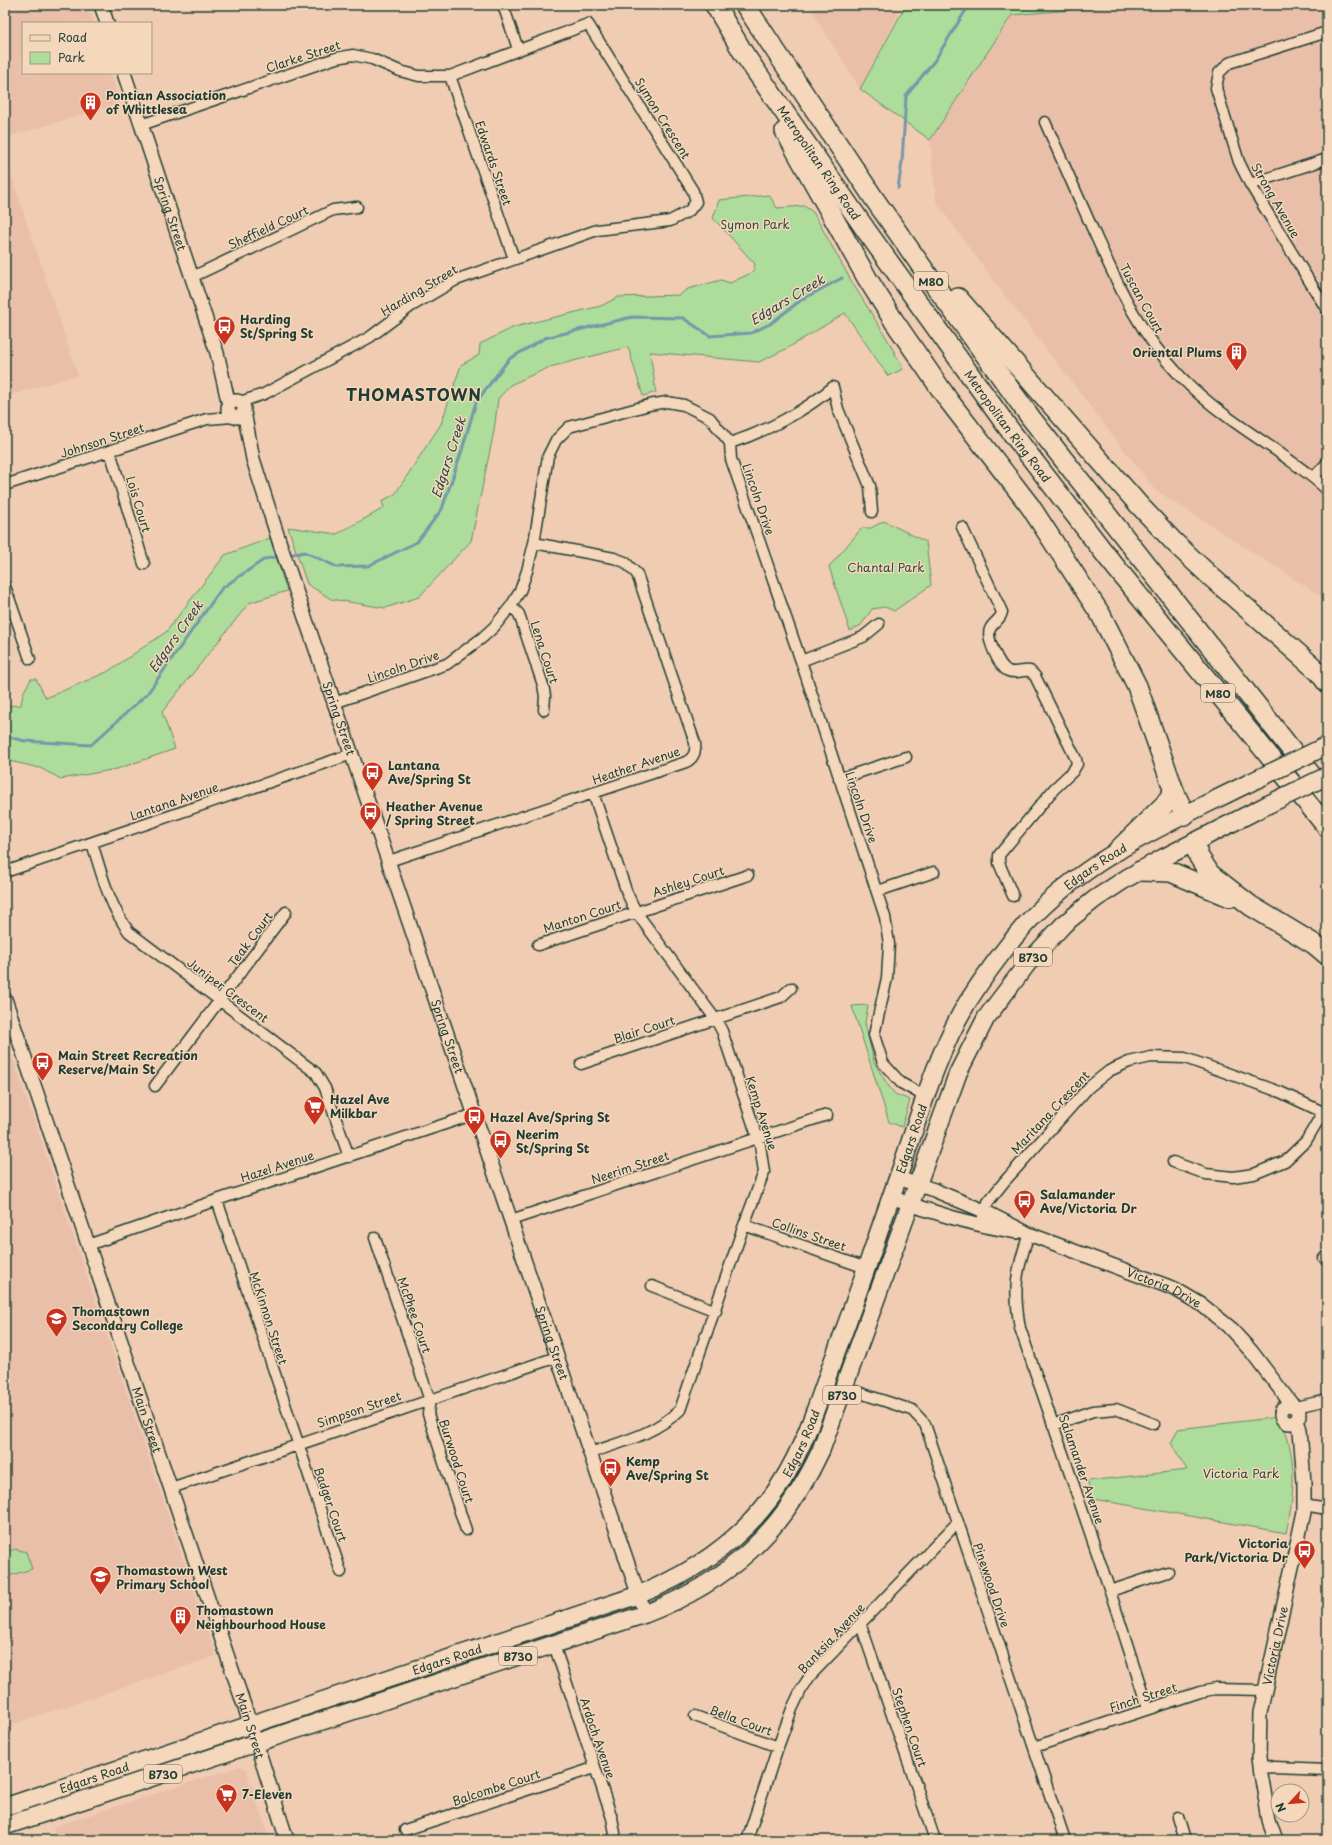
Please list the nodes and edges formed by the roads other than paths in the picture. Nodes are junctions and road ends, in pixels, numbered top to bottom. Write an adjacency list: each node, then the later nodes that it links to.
1 (101, 5): 5 (street)
2 (503, 5): 7 (street)
3 (715, 5): 8 (highway, Metropolitan Ring Road / M80)
4 (745, 5): 15 (highway, Metropolitan Ring Road / M80)
5 (107, 22)
6 (1327, 32): 14 (street, Strong Avenue)
7 (518, 49): 10 (street, Clarke Street); 17 (street, Symon Crescent)
8 (744, 54): 45 (highway); 49 (highway, Metropolitan Ring Road / M80)
9 (124, 74): 12 (street, Spring Street)
10 (450, 76): 12 (street, Clarke Street); 18 (street, Edwards Street)
11 (1044, 122): 25 (street, Tuscan Court)
12 (141, 125): 19 (street, Spring Street)
13 (1327, 159): 14 (street)
14 (1250, 184): 20 (street, Strong Avenue)
15 (875, 200): 37 (highway); 47 (highway, Metropolitan Ring Road / M80)
16 (357, 207): 19 (street, Sheffield Court)
17 (597, 230): 18 (street, Harding Street)
18 (514, 259): 21 (street, Harding Street)
19 (192, 277): 21 (street, Spring Street)
20 (1327, 310)
21 (236, 409): 23 (street, Johnson Street); 38 (street, Spring Street)
22 (730, 443): 28 (street); 30 (street, Lincoln Drive); 36 (street, Lincoln Drive)
23 (110, 451): 26 (street, Johnson Street); 31 (street, Lois Court)
24 (1327, 463): 25 (street)
25 (1314, 477): 27 (street, Tuscan Court)
26 (5, 485)
27 (1327, 490)
28 (872, 512)
29 (962, 527): 59 (street)
30 (534, 542): 33 (street, Lincoln Drive); 46 (street, Heather Avenue)
31 (144, 564)
32 (5, 586): 35 (street)
33 (511, 606): 38 (street, Lincoln Drive); 39 (street, Lena Court)
34 (879, 624): 36 (street)
35 (30, 659)
36 (801, 661): 44 (street, Lincoln Drive)
37 (1324, 677)
38 (334, 703): 41 (street, Spring Street)
39 (544, 710)
40 (1327, 746): 48 (main road, Edgars Road / B730, bridge)
41 (352, 754): 50 (street, Lantana Avenue); 53 (street, Spring Street)
42 (906, 757): 44 (street)
43 (1327, 776): 51 (main road, Edgars Road / B730, bridge)
44 (839, 780): 58 (street, Lincoln Drive)
45 (1174, 791): 48 (highway); 52 (highway)
46 (593, 793): 53 (street, Heather Avenue); 62 (street, Kemp Avenue)
47 (1327, 796)
48 (1185, 815): 51 (main road); 52 (main road, Edgars Road / B730)
49 (1327, 827)
50 (92, 843): 55 (street, Lantana Avenue); 67 (street, Juniper Crescent)
51 (1194, 843): 54 (main road, Edgars Road / B730); 60 (highway)
52 (1118, 850): 71 (main road, Edgars Road / B730)
53 (389, 861): 73 (street, Spring Street)
54 (1140, 871): 60 (highway); 79 (main road, Edgars Road / B730)
55 (5, 872)
56 (934, 872): 58 (street)
57 (748, 875): 62 (street, Ashley Court)
58 (878, 891): 71 (street, Lincoln Drive)
59 (1013, 896)
60 (1251, 906): 64 (highway)
61 (286, 912): 67 (street, Teak Court)
62 (636, 912): 63 (street, Manton Court); 68 (street, Kemp Avenue)
63 (538, 945)
64 (1327, 955)
65 (791, 988): 68 (street, Blair Court)
66 (5, 999): 89 (street, Main Street)
67 (221, 1000): 70 (street, Teak Court); 76 (street, Juniper Crescent)
68 (716, 1020): 69 (street, Blair Court); 75 (street, Kemp Avenue)
69 (581, 1064)
70 (155, 1086)
71 (926, 1097): 78 (main road, Edgars Road / B730)
72 (1325, 1113): 77 (street); 83 (street, Maritana Crescent)
73 (475, 1114): 76 (street, Hazel Avenue); 84 (street, Spring Street)
74 (826, 1115): 75 (street, Neerim Street)
75 (758, 1138): 84 (street, Neerim Street); 85 (street, Kemp Avenue)
76 (349, 1156): 81 (street, Hazel Avenue)
77 (1174, 1162)
78 (898, 1178): 79 (street, Victoria Drive); 80 (main road, Edgars Road / B730)
79 (916, 1185): 82 (main road, Edgars Road / B730); 83 (street, Victoria Drive)
80 (891, 1197): 82 (street, Victoria Drive); 90 (main road, Edgars Road / B730)
81 (217, 1200): 89 (street, Hazel Avenue); 100 (street, McKinnon Street)
82 (910, 1205): 86 (street, Victoria Drive); 94 (main road, Edgars Road / B730)
83 (987, 1213): 86 (street, Maritana Crescent); 87 (street, Victoria Drive)
84 (511, 1220): 93 (street, Spring Street)
85 (744, 1225): 90 (street, Collins Street); 92 (street, Kemp Avenue)
86 (982, 1227): 87 (street, Victoria Drive)
87 (1029, 1234): 97 (street, Victoria Drive); 99 (street, Salamander Avenue)
88 (375, 1238): 95 (street, McPhee Court)
89 (88, 1245): 102 (street, Main Street)
90 (866, 1268): 110 (main road, Edgars Road / B730)
91 (652, 1286): 92 (street)
92 (716, 1311): 101 (street, Kemp Avenue)
93 (557, 1357): 95 (street, Simpson Street); 101 (street, Spring Street)
94 (844, 1388): 105 (street, Pinewood Drive); 111 (main road, Edgars Road / B730)
95 (430, 1400): 100 (street, Simpson Street); 106 (street, Burwood Court)
96 (1324, 1401): 97 (street)
97 (1293, 1414): 103 (street, Victoria Drive)
98 (1154, 1424): 99 (street)
99 (1053, 1425): 109 (street, Salamander Avenue)
100 (297, 1444): 102 (street, Simpson Street); 107 (street, Badger Court)
101 (590, 1453): 110 (street, Spring Street)
102 (171, 1488): 117 (street, Main Street)
103 (1304, 1508): 104 (street); 114 (street, Victoria Drive)
104 (1327, 1510)
105 (957, 1523): 112 (street, Banksia Avenue); 120 (street, Pinewood Drive)
106 (466, 1530)
107 (341, 1572)
108 (1168, 1572): 109 (street)
109 (1110, 1591): 115 (street, Salamander Avenue)
110 (638, 1595): 111 (street, Spring Street); 117 (main road, Edgars Road / B730)
111 (645, 1614): 113 (main road, Edgars Road / B730)
112 (861, 1625): 119 (street, Banksia Avenue); 128 (street, Stephen Court)
113 (554, 1645): 118 (main road, Edgars Road / B730); 121 (street, Ardoch Avenue)
114 (1264, 1690): 115 (street, Finch Street); 123 (street, Victoria Drive)
115 (1148, 1709): 120 (street, Finch Street)
116 (694, 1716): 119 (street, Bella Court)
117 (250, 1725): 118 (street, Main Street); 124 (main road, Edgars Road / B730)
118 (255, 1744): 126 (main road, Edgars Road / B730); 129 (street, Main Street)
119 (778, 1747): 131 (street, Banksia Avenue)
120 (1034, 1747): 132 (street, Pinewood Drive)
121 (594, 1768): 127 (street, Balcombe Court); 130 (street, Ardoch Avenue)
122 (1327, 1769): 123 (street)
123 (1260, 1771): 134 (street, Victoria Drive)
124 (5, 1807)
125 (1178, 1817): 133 (street)
126 (5, 1826)
127 (406, 1830)
128 (934, 1837)
129 (287, 1840)
130 (613, 1840)
131 (747, 1840)
132 (1065, 1840)
133 (1185, 1840)
134 (1276, 1840)

